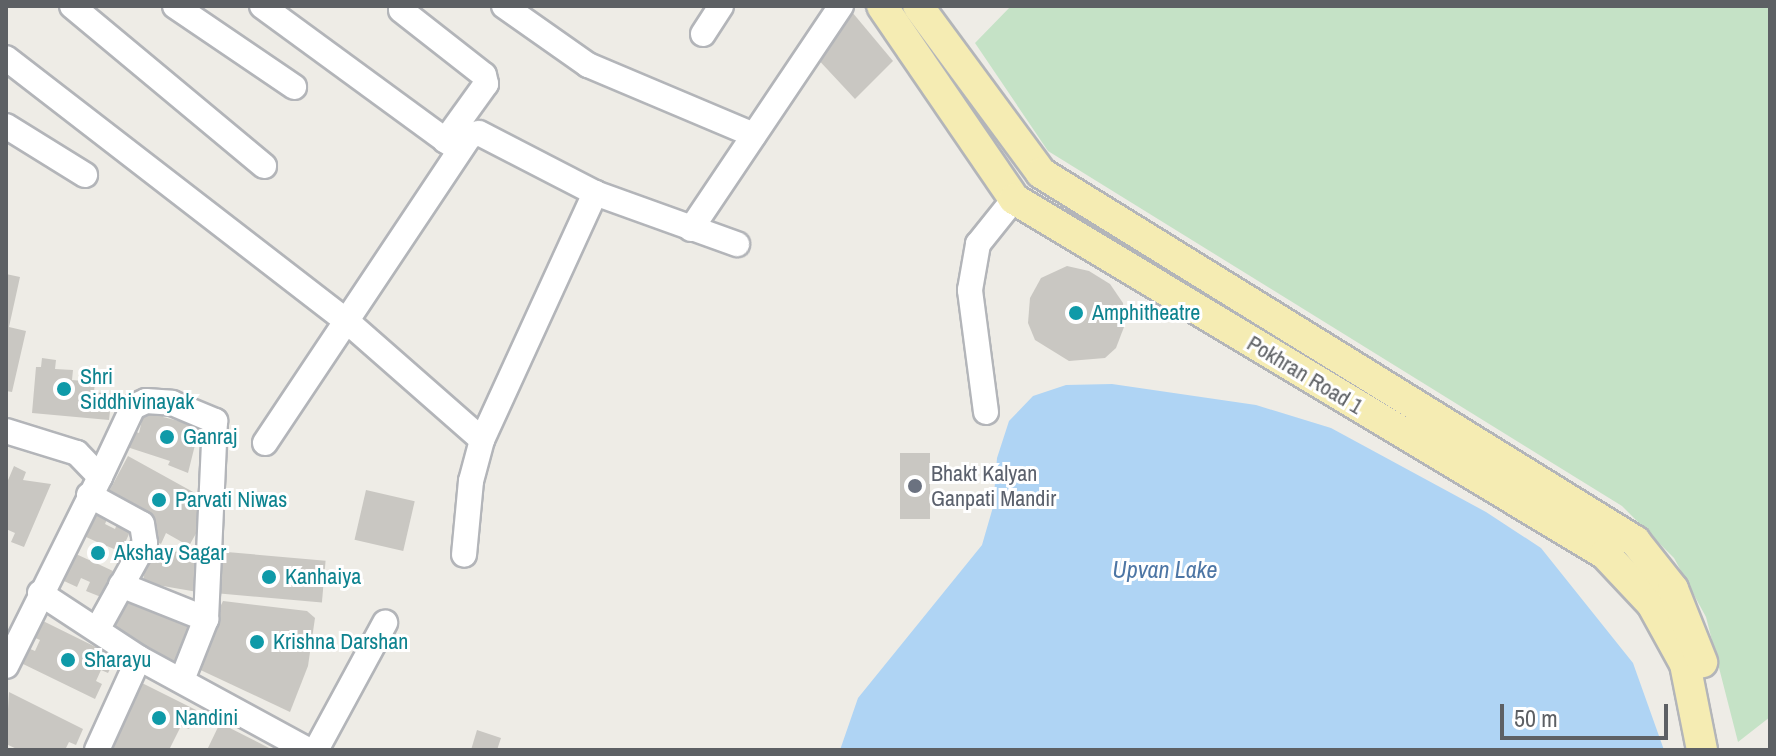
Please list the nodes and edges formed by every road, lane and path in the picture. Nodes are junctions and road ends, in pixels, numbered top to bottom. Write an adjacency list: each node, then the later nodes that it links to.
1 (72, 6): 16 (street)
2 (175, 6): 12 (street)
3 (263, 6): 15 (street)
4 (504, 6): 14 (street)
5 (721, 6): 10 (street)
6 (841, 6): 14 (street)
7 (882, 6): 20 (main road, Pokhran Road 1)
8 (918, 6): 17 (main road, Pokhran Road 1)
9 (401, 10): 15 (street)
10 (703, 34)
11 (6, 58): 23 (street)
12 (294, 87)
13 (6, 126): 18 (street)
14 (754, 135): 21 (street)
15 (452, 146): 19 (street); 23 (street)
16 (264, 166)
17 (1041, 173): 20 (main road); 42 (main road, Pokhran Road 1)
18 (85, 175)
19 (595, 193): 21 (street); 26 (street)
20 (1014, 199): 24 (street); 41 (main road, Pokhran Road 1)
21 (691, 229): 22 (street)
22 (737, 244)
23 (349, 323): 26 (street); 27 (street)
24 (986, 412)
25 (6, 431): 28 (street)
26 (482, 440): 29 (street)
27 (265, 443)
28 (94, 486): 30 (street); 31 (street); 32 (street)
29 (464, 555)
30 (121, 585): 32 (street); 34 (street)
31 (40, 593): 34 (street); 36 (street)
32 (206, 619): 37 (street)
33 (385, 623): 40 (street)
34 (97, 630): 35 (street)
35 (139, 658): 37 (street); 38 (street)
36 (6, 666)
37 (182, 680): 39 (street)
38 (97, 750)
39 (308, 750)
40 (316, 750)
41 (1702, 750)
42 (1724, 750)

